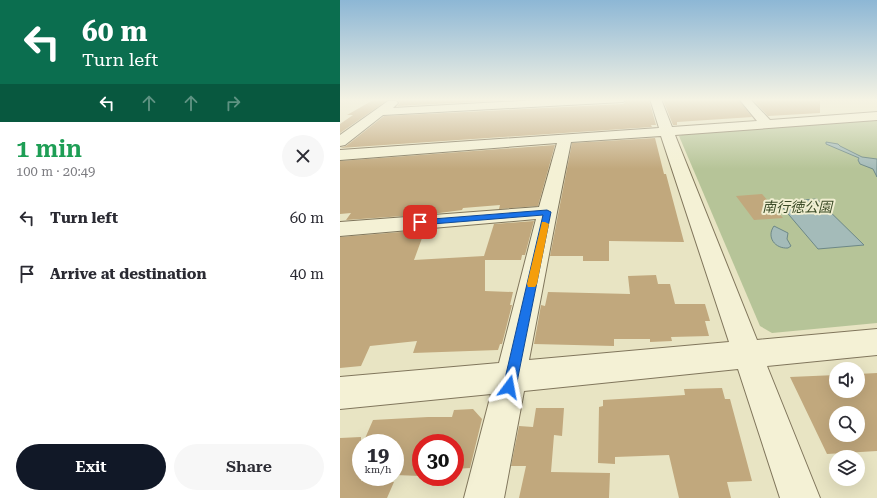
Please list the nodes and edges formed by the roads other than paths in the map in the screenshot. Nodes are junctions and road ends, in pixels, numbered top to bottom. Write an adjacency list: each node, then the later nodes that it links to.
1 (366, 122): 7 (street)
2 (664, 122): 5 (street)
3 (791, 122): 4 (street)
4 (767, 124): 5 (street)
5 (667, 131): 6 (street); 12 (street)
6 (565, 139): 8 (street); 9 (street)
7 (340, 142)
8 (340, 155)
9 (547, 212): 10 (street); 13 (street)
10 (340, 229)
11 (877, 342): 12 (street)
12 (748, 355): 13 (street); 16 (street)
13 (511, 378): 14 (street); 15 (street)
14 (340, 393)
15 (484, 498)
16 (800, 498)

